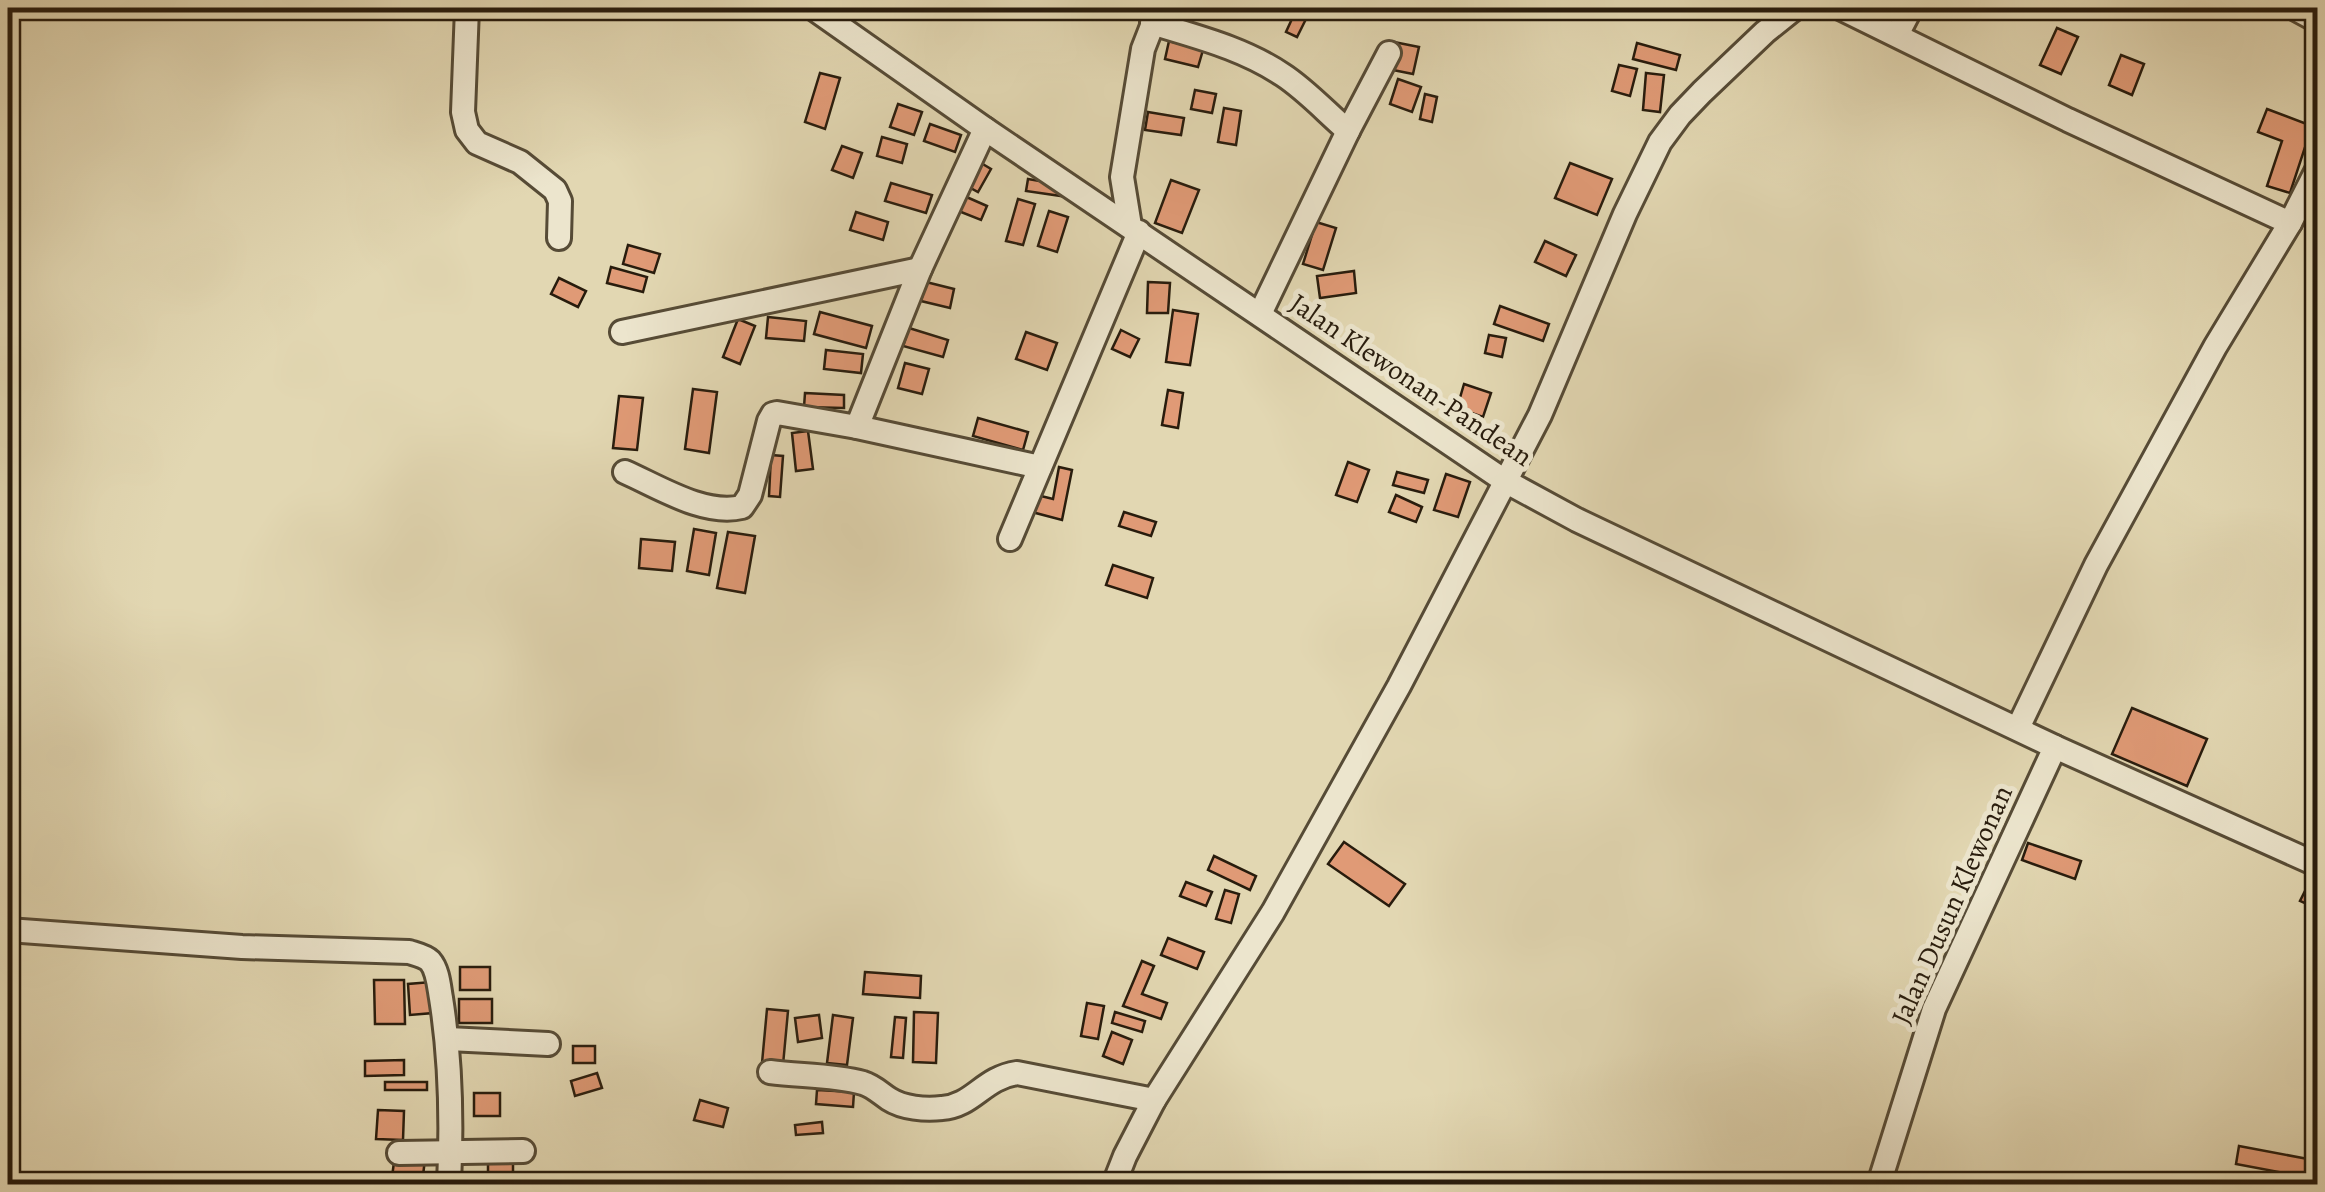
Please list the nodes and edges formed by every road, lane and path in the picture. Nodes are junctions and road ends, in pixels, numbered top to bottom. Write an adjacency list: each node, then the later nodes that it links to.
1 (467, 8): 18 (street)
2 (813, 8): 11 (street, Jalan Klewonan-Pandean)
3 (1796, 8): 25 (street)
4 (1840, 8): 9 (street)
5 (1911, 8): 9 (street)
6 (2294, 8): 8 (street)
7 (1156, 15): 12 (street); 14 (street)
8 (2318, 21)
9 (1897, 35): 16 (street)
10 (1389, 53): 12 (street)
11 (985, 128): 15 (street, Jalan Klewonan-Pandean); 19 (street)
12 (1348, 131): 20 (street)
13 (2318, 168): 16 (street)
14 (1122, 177): 15 (street); 17 (street)
15 (1079, 191): 17 (street, Jalan Klewonan-Pandean)
16 (2290, 223): 27 (street)
17 (1134, 229): 20 (street, Jalan Klewonan-Pandean); 23 (street)
18 (559, 238)
19 (920, 269): 21 (street); 22 (street)
20 (1260, 314): 25 (street, Jalan Klewonan-Pandean)
21 (622, 332)
22 (857, 427): 23 (street); 24 (street)
23 (1040, 467): 26 (street)
24 (625, 472)
25 (1505, 482): 27 (street, Jalan Klewonan-Pandean); 34 (street)
26 (1010, 539)
27 (2018, 728): 28 (street)
28 (2054, 747): 29 (street); 40 (street, Jalan Dusun Klewonan)
29 (2318, 864)
30 (8, 930): 31 (street)
31 (448, 1039): 32 (street); 36 (street)
32 (548, 1044)
33 (770, 1072): 34 (street)
34 (1154, 1100): 39 (street)
35 (523, 1151): 36 (street)
36 (450, 1152): 37 (street); 38 (street)
37 (399, 1153)
38 (449, 1184)
39 (1114, 1184)
40 (1880, 1184)

